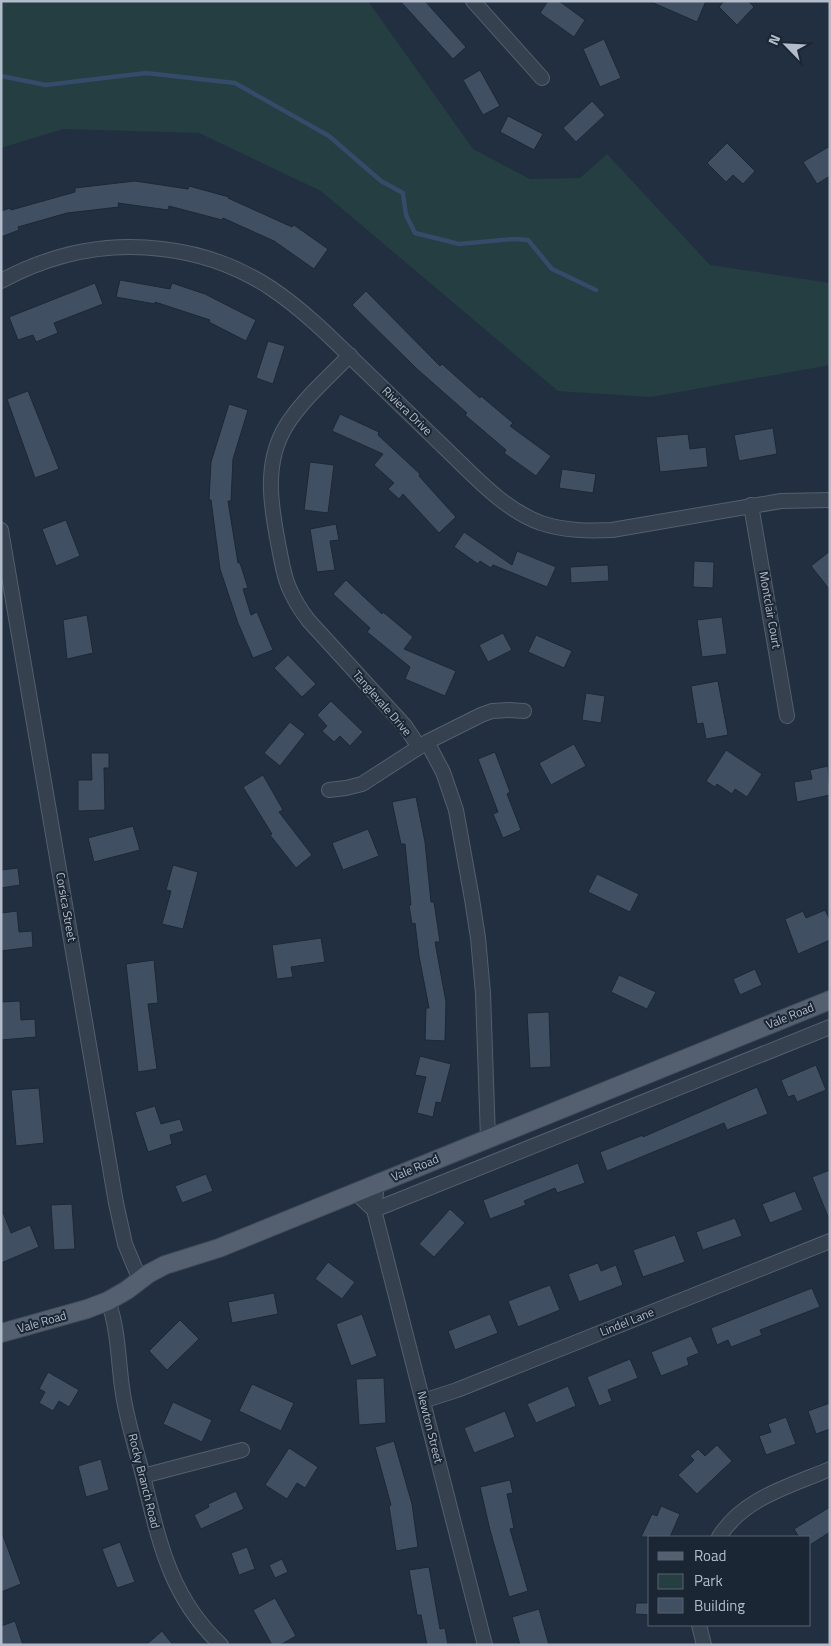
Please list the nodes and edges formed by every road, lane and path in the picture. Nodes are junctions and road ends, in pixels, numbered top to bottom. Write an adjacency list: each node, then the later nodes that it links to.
1 (473, 1): 2 (street)
2 (542, 78)
3 (1, 281): 4 (street, Riviera Drive)
4 (350, 355): 6 (street, Riviera Drive); 10 (street, Tanglevale Drive)
5 (830, 500): 6 (street, Riviera Drive)
6 (752, 505): 9 (street, Montclair Court)
7 (1, 530): 19 (street, Corsica Street)
8 (524, 711): 10 (street)
9 (787, 716)
10 (423, 744): 11 (street); 14 (street, Tanglevale Drive)
11 (329, 790)
12 (830, 1000): 14 (main road, Vale Road)
13 (830, 1027): 17 (street)
14 (488, 1138): 15 (main road, Vale Road)
15 (377, 1184): 16 (main road, Vale Road); 17 (street, Newton Street)
16 (356, 1193): 17 (street); 19 (main road, Vale Road)
17 (374, 1210): 22 (street, Newton Street)
18 (830, 1241): 22 (street, Lindel Lane)
19 (140, 1280): 20 (main road, Vale Road)
20 (108, 1301): 21 (main road, Vale Road); 25 (street, Rocky Branch Road)
21 (1, 1333)
22 (423, 1401): 29 (street, Newton Street)
23 (242, 1450): 25 (street)
24 (830, 1469): 26 (street)
25 (143, 1476): 28 (street, Rocky Branch Road)
26 (720, 1536)
27 (699, 1626): 30 (street)
28 (221, 1645)
29 (485, 1645)
30 (704, 1645)

